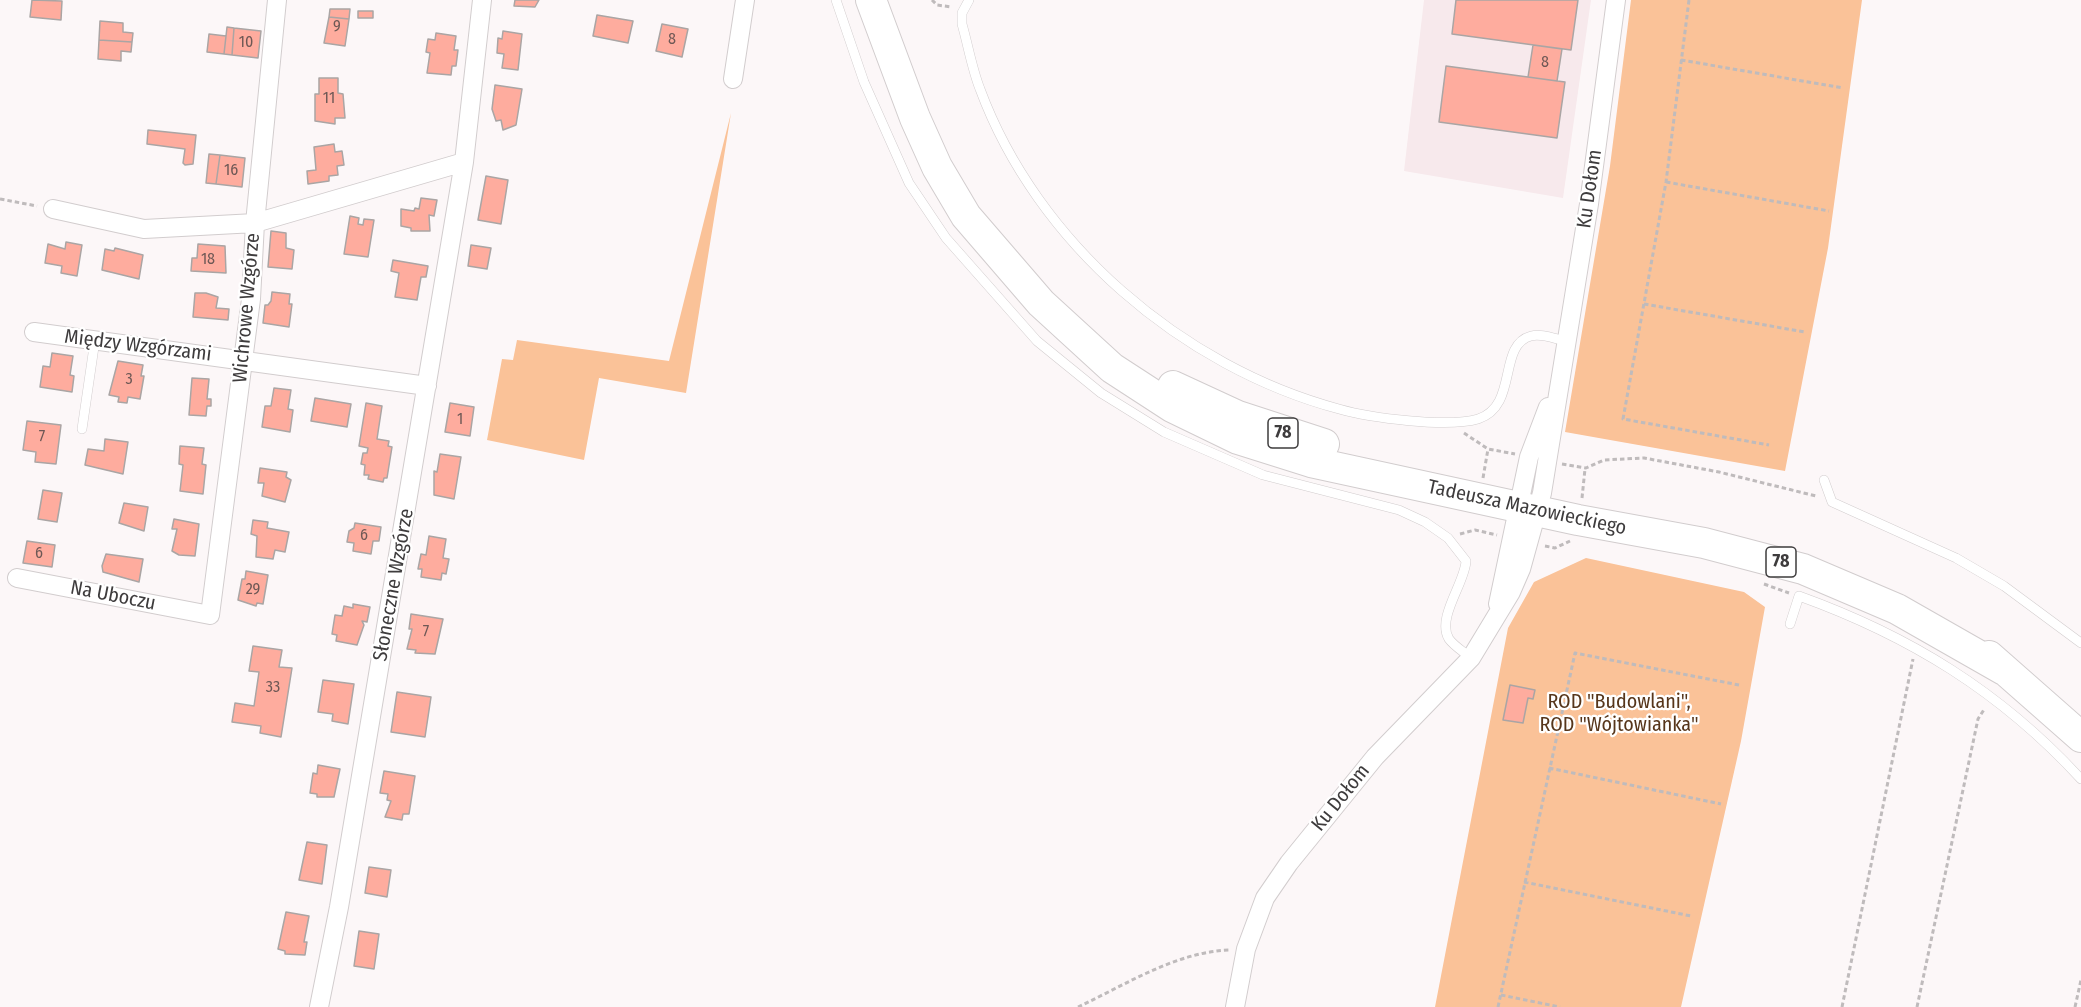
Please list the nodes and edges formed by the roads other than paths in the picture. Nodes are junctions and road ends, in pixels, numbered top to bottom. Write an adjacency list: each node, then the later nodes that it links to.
1 (277, 0): 13 (street, Wichrowe Wzgórze)
2 (482, 0): 11 (street, Słoneczne Wzgórze)
3 (745, 0): 10 (street)
4 (836, 0): 27 (lane)
5 (871, 0): 9 (main road, Tadeusza Mazowieckiego / 78)
6 (881, 0): 9 (main road, Tadeusza Mazowieckiego / 78)
7 (969, 0): 16 (lane)
8 (1616, 0): 16 (street, Ku Dołom)
9 (897, 68): 22 (main road, Tadeusza Mazowieckiego / 78)
10 (733, 79)
11 (464, 162): 13 (street); 19 (street, Słoneczne Wzgórze)
12 (53, 209): 13 (street)
13 (255, 224): 17 (street, Wichrowe Wzgórze)
14 (33, 333): 15 (street, Między Wzgórzami)
15 (95, 340): 17 (street, Między Wzgórzami); 20 (lane)
16 (1566, 341): 18 (street, Ku Dołom)
17 (243, 359): 19 (street, Między Wzgórzami); 24 (street, Wichrowe Wzgórze)
18 (1559, 378): 22 (street, Ku Dołom); 22 (street, Ku Dołom)
19 (427, 386): 31 (street, Słoneczne Wzgórze)
20 (82, 429)
21 (1824, 480): 26 (lane)
22 (1530, 499): 27 (street, Ku Dołom); 28 (main road, Tadeusza Mazowieckiego / 78)
23 (17, 578): 24 (street, Na Uboczu)
24 (210, 615)
25 (1790, 624): 28 (lane)
26 (2081, 643)
27 (1471, 658): 32 (street, Ku Dołom)
28 (1998, 683): 29 (main road, Tadeusza Mazowieckiego / 78); 30 (lane)
29 (2081, 737)
30 (2081, 778)
31 (319, 1007)
32 (1235, 1007)

